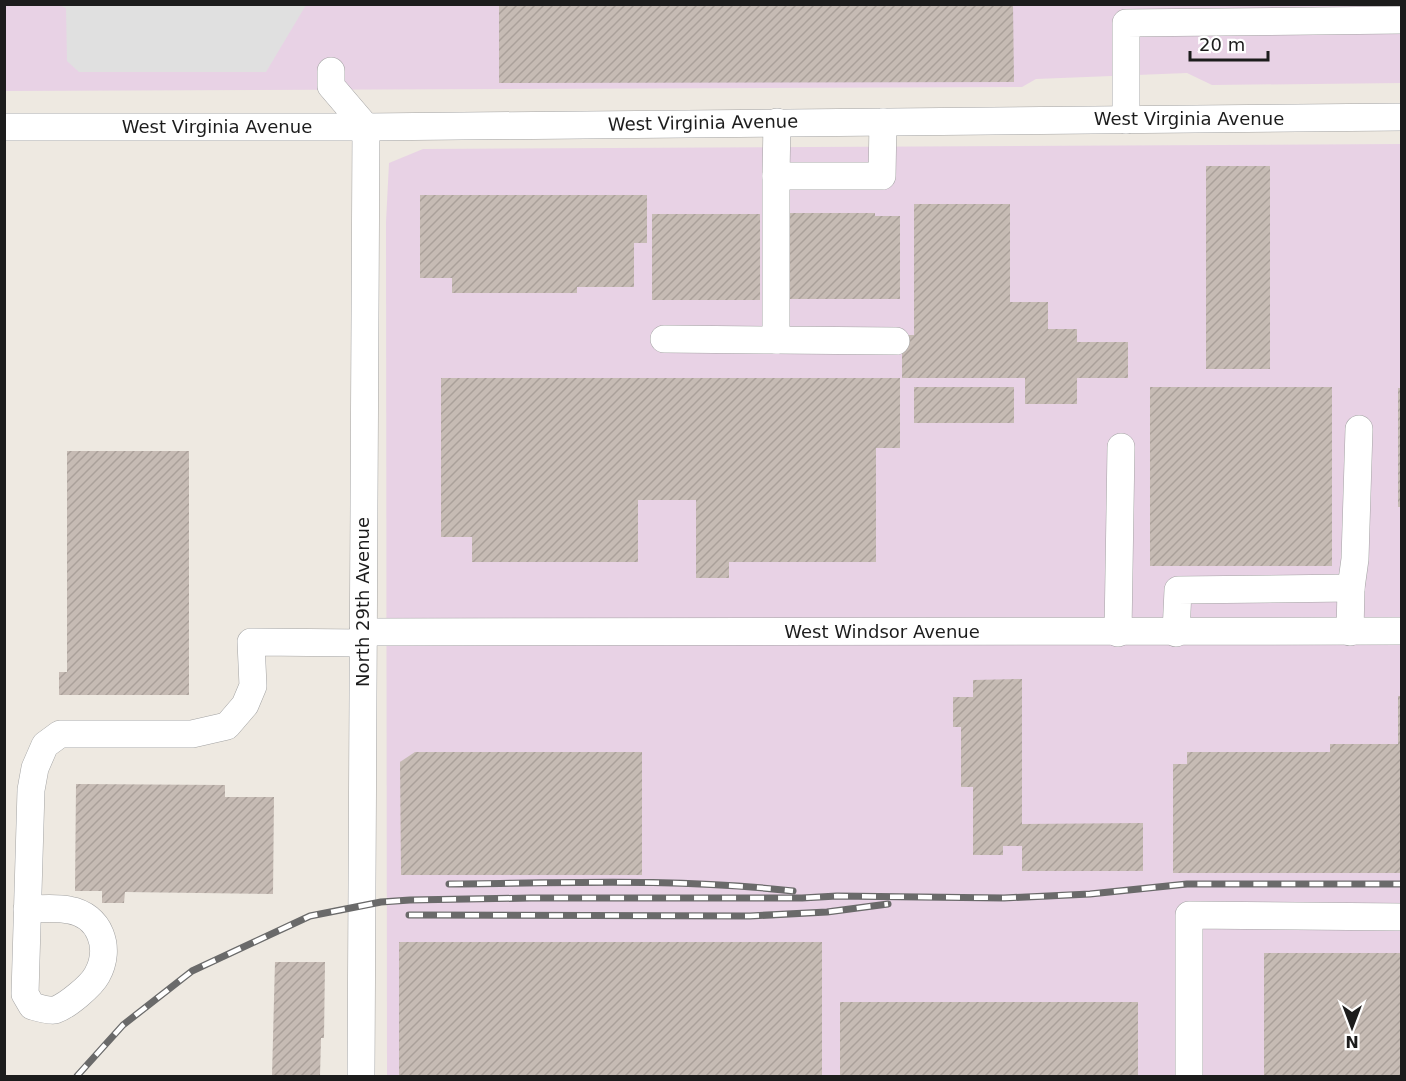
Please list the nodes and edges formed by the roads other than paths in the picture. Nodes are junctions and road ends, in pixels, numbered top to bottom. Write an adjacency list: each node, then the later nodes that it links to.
1 (1401, 20): 4 (street)
2 (331, 71): 8 (street)
3 (1401, 117): 4 (street, West Virginia Avenue)
4 (1126, 120): 6 (street, West Virginia Avenue)
5 (777, 122): 6 (street, West Virginia Avenue); 8 (street, West Virginia Avenue); 9 (street)
6 (883, 122): 9 (street)
7 (4, 127): 8 (street, West Virginia Avenue)
8 (366, 127): 20 (street, North 29th Avenue)
9 (776, 176): 11 (street)
10 (664, 339): 11 (street)
11 (776, 340): 12 (street)
12 (896, 341)
13 (1359, 429): 15 (street)
14 (1121, 447): 18 (street)
15 (1351, 588): 17 (street); 19 (street)
16 (1401, 631): 17 (street, West Windsor Avenue)
17 (1350, 632): 19 (street, West Windsor Avenue)
18 (1118, 633): 19 (street, West Windsor Avenue); 20 (street, West Windsor Avenue)
19 (1176, 633)
20 (363, 638): 21 (street, West Windsor Avenue); 23 (street, North 29th Avenue)
21 (27, 909)
22 (1401, 917): 24 (street)
23 (361, 1077)
24 (1189, 1077)

